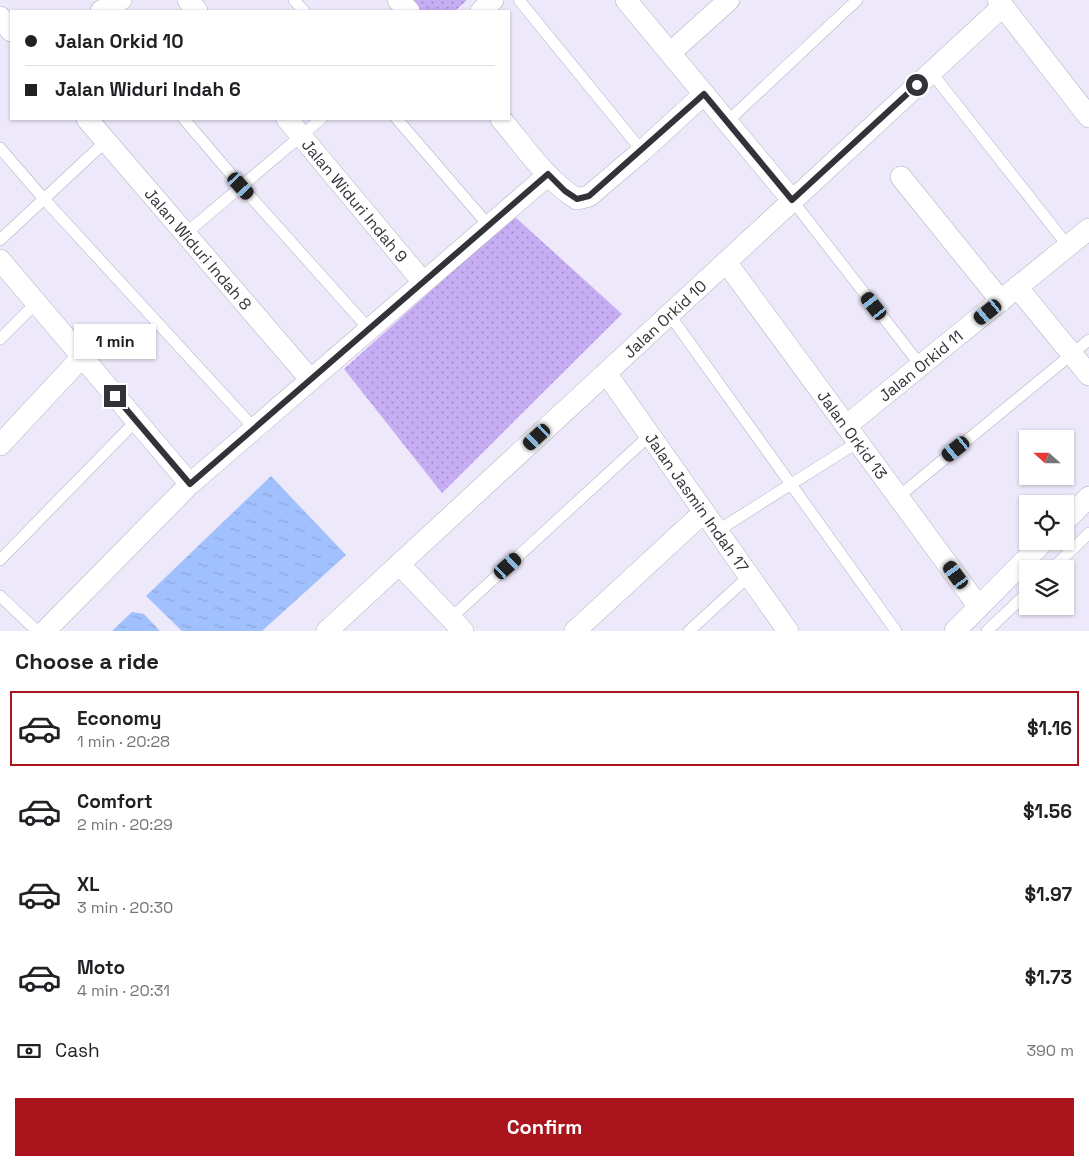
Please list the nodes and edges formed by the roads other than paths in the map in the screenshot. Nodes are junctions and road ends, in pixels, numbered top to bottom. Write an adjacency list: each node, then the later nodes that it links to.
1 (121, 0): 11 (street)
2 (188, 0): 12 (street)
3 (294, 0): 13 (lane)
4 (398, 0): 14 (street)
5 (493, 0): 15 (street)
6 (519, 0): 32 (lane)
7 (626, 0): 18 (street)
8 (729, 0): 18 (street)
9 (857, 0): 28 (lane)
10 (1001, 3): 19 (street, Jalan Orkid 10); 21 (street)
11 (103, 10)
12 (196, 10)
13 (303, 10)
14 (408, 10)
15 (482, 10)
16 (0, 17): 17 (street)
17 (10, 30)
18 (670, 53): 20 (street)
19 (931, 72): 37 (street, Jalan Orkid 10); 42 (lane)
20 (704, 94): 28 (street); 32 (street)
21 (1089, 117)
22 (88, 120): 30 (street, Jalan Widuri Indah 8)
23 (185, 120): 35 (lane)
24 (288, 120): 29 (street, Jalan Widuri Indah 9)
25 (320, 120): 29 (lane)
26 (398, 120): 38 (lane)
27 (501, 120): 33 (street)
28 (727, 122): 37 (street)
29 (301, 135): 35 (lane); 45 (street, Jalan Widuri Indah 9)
30 (106, 141): 36 (lane); 40 (street, Jalan Widuri Indah 8)
31 (0, 148): 36 (lane)
32 (642, 151): 33 (street)
33 (548, 174): 38 (street)
34 (902, 177): 47 (street)
35 (241, 186): 40 (lane); 50 (lane)
36 (44, 199): 41 (lane); 60 (lane)
37 (792, 200): 44 (street, Jalan Orkid 10); 55 (lane)
38 (489, 226): 45 (street)
39 (1089, 229): 42 (street, Jalan Orkid 11)
40 (186, 234): 58 (street, Jalan Widuri Indah 8)
41 (0, 240)
42 (1068, 246): 46 (street, Jalan Orkid 11)
43 (0, 260): 48 (street)
44 (726, 262): 49 (street, Jalan Orkid 10); 61 (street, Jalan Orkid 13)
45 (423, 282): 50 (street)
46 (1018, 287): 47 (street, Jalan Orkid 11); 53 (street)
47 (1001, 301): 55 (street, Jalan Orkid 11)
48 (36, 303): 51 (lane); 54 (street)
49 (669, 314): 56 (street, Jalan Orkid 10); 65 (lane)
50 (369, 329): 58 (street)
51 (0, 339)
52 (1089, 340): 53 (lane)
53 (1072, 354): 57 (street); 66 (lane)
54 (82, 357): 59 (street); 63 (street)
55 (921, 366): 61 (street, Jalan Orkid 11)
56 (606, 373): 62 (street, Jalan Jasmin Indah 17); 74 (street, Jalan Orkid 10)
57 (1089, 375)
58 (310, 380): 60 (street)
59 (136, 421): 64 (street); 72 (lane)
60 (254, 428): 64 (street)
61 (852, 434): 65 (lane); 66 (street, Jalan Orkid 13)
62 (650, 435): 68 (street, Jalan Jasmin Indah 17); 79 (lane)
63 (0, 445)
64 (190, 484): 82 (street)
65 (790, 485): 70 (lane); 86 (lane)
66 (898, 497): 78 (street, Jalan Orkid 13)
67 (1089, 497): 69 (street)
68 (704, 512): 70 (street, Jalan Jasmin Indah 17); 83 (street)
69 (1074, 512)
70 (717, 531): 75 (street, Jalan Jasmin Indah 17)
71 (1089, 533): 73 (lane)
72 (0, 560)
73 (1061, 560)
74 (400, 564): 79 (street); 80 (street, Jalan Orkid 10)
75 (749, 576): 84 (lane); 85 (street, Jalan Jasmin Indah 17)
76 (1015, 591): 78 (street); 88 (lane)
77 (0, 596): 81 (lane)
78 (979, 607): 87 (street)
79 (457, 624)
80 (334, 629)
81 (37, 631)
82 (44, 631)
83 (575, 631)
84 (688, 631)
85 (788, 631)
86 (896, 631)
87 (955, 631)
88 (987, 631)

